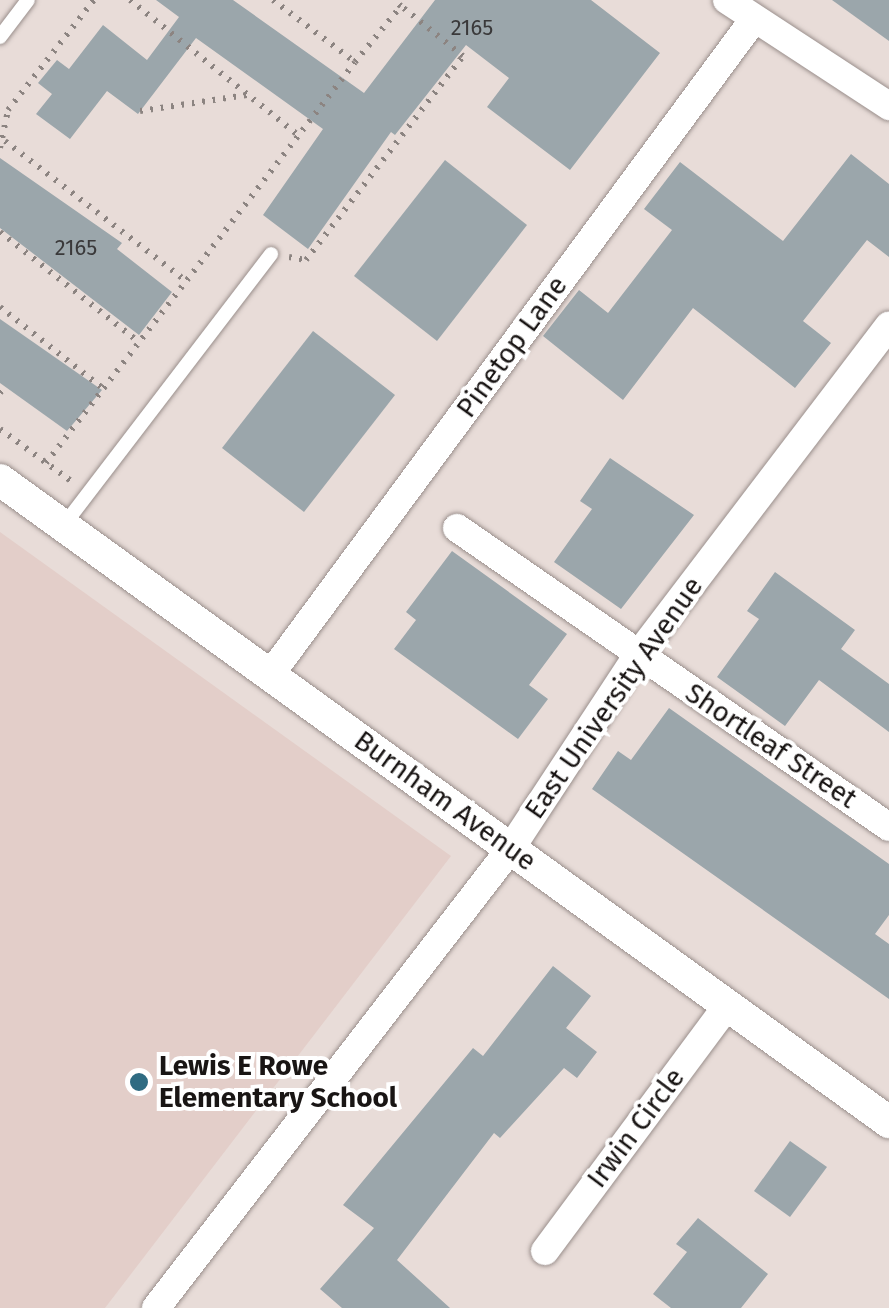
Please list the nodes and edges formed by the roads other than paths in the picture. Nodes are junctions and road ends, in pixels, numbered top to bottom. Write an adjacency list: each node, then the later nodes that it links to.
1 (28, 0): 4 (lane)
2 (727, 0): 3 (street)
3 (754, 19): 5 (street); 12 (street, Pinetop Lane)
4 (0, 37)
5 (889, 106)
6 (271, 254): 9 (lane)
7 (889, 326): 11 (street, East University Avenue)
8 (0, 480): 9 (street, Burnham Avenue)
9 (64, 526): 12 (street, Burnham Avenue)
10 (457, 528): 11 (street, Shortleaf Street)
11 (638, 655): 13 (street, Shortleaf Street); 14 (street, East University Avenue)
12 (270, 675): 14 (street, Burnham Avenue)
13 (889, 827)
14 (511, 848): 15 (street, Burnham Avenue); 18 (street, East University Avenue)
15 (727, 1006): 16 (street, Burnham Avenue); 17 (street, Irwin Circle)
16 (889, 1122)
17 (545, 1251)
18 (156, 1308)

